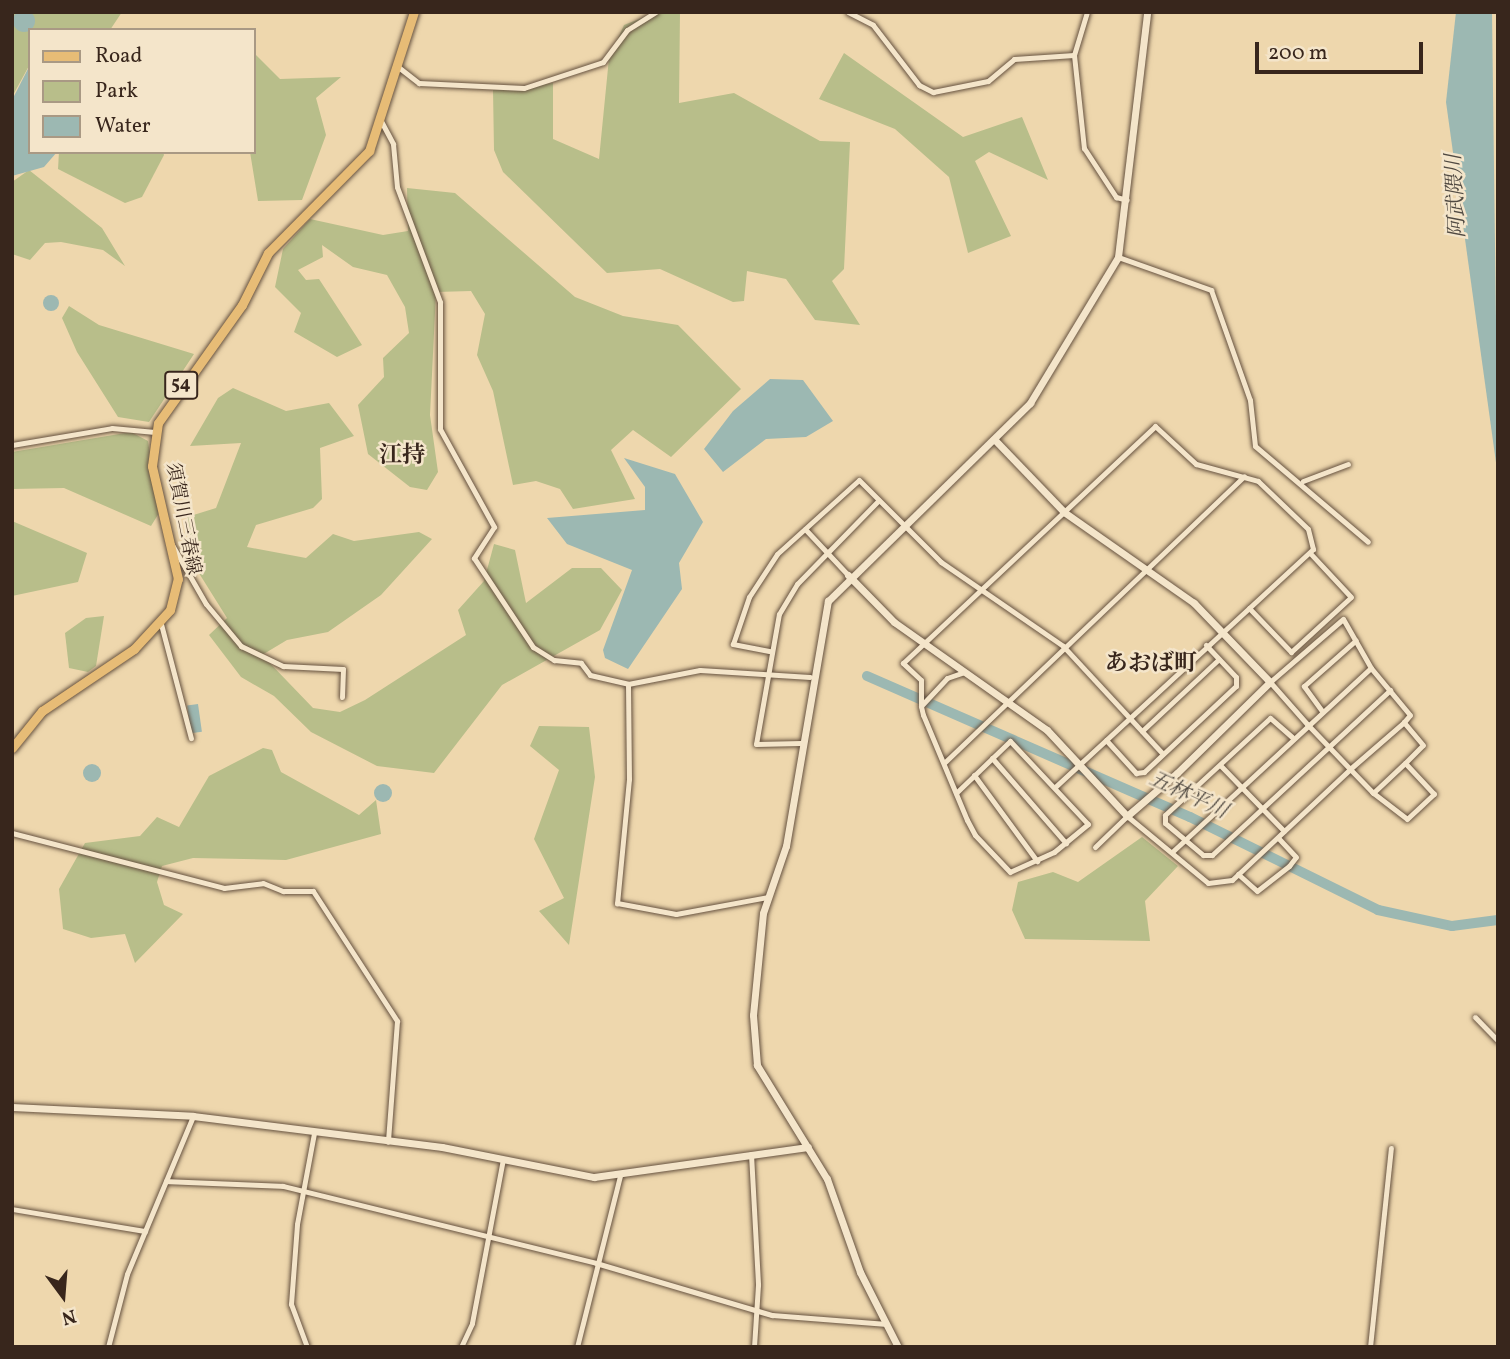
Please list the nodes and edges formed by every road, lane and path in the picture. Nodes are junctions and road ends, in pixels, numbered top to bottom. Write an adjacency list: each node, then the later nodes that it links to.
1 (414, 12): 7 (main road, 須賀川三春線 / 54)
2 (656, 12): 7 (street)
3 (848, 12): 6 (street)
4 (1087, 12): 6 (street)
5 (1147, 12): 9 (street)
6 (1074, 55): 9 (street)
7 (397, 66): 8 (main road, 須賀川三春線 / 54)
8 (381, 121): 11 (main road, 須賀川三春線 / 54); 42 (street)
9 (1127, 200): 10 (street)
10 (1118, 257): 12 (street); 16 (street)
11 (155, 432): 13 (street); 22 (main road, 須賀川三春線 / 54)
12 (994, 439): 18 (street); 19 (street)
13 (12, 445)
14 (1348, 464): 16 (street)
15 (1244, 476): 18 (street); 24 (street); 25 (street)
16 (1303, 481): 21 (street)
17 (879, 500): 19 (street); 20 (street); 23 (street)
18 (1064, 512): 25 (street); 27 (street)
19 (903, 522): 26 (street); 27 (street)
20 (805, 529): 23 (street); 35 (street)
21 (1368, 542)
22 (172, 543): 29 (main road, 須賀川三春線 / 54); 44 (street)
23 (827, 553): 26 (street); 35 (street)
24 (1310, 553): 28 (street); 28 (street)
25 (1146, 568): 30 (street); 34 (street)
26 (848, 575): 32 (street); 40 (street)
27 (980, 590): 32 (street); 34 (street)
28 (1249, 608): 30 (street)
29 (161, 624): 53 (street); 57 (main road)
30 (1220, 632): 33 (street); 41 (street)
31 (1356, 640): 37 (street); 41 (street); 47 (street)
32 (922, 643): 38 (street); 46 (street)
33 (1206, 645): 36 (street); 48 (street)
34 (1063, 646): 45 (street); 48 (street)
35 (769, 651): 39 (street)
36 (1219, 659): 51 (street); 58 (street)
37 (1371, 668): 43 (street); 47 (street)
38 (964, 672): 45 (street); 46 (street)
39 (766, 675): 40 (street); 42 (street); 55 (street)
40 (810, 677): 55 (street)
41 (1270, 682): 50 (street); 71 (street)
42 (628, 684): 81 (street)
43 (1390, 690): 49 (street); 56 (street)
44 (342, 696)
45 (1005, 700): 60 (street); 62 (street)
46 (921, 706): 60 (street)
47 (1322, 711): 50 (street)
48 (1130, 719): 51 (street); 54 (street)
49 (1404, 722): 61 (street); 64 (street)
50 (1307, 724): 52 (street); 56 (street)
51 (1142, 731): 58 (street)
52 (1292, 737): 63 (street); 67 (street)
53 (191, 738)
54 (1106, 740): 58 (street); 62 (street)
55 (801, 743): 81 (street)
56 (1328, 746): 64 (street); 70 (street)
57 (12, 748)
58 (1162, 753)
59 (992, 758): 65 (street); 66 (street); 76 (street)
60 (944, 763): 68 (street)
61 (1405, 763): 69 (street); 69 (street)
62 (1080, 765): 66 (street); 71 (street)
63 (1220, 765): 67 (street); 75 (street)
64 (1350, 769): 69 (street); 72 (street)
65 (974, 775): 68 (street); 79 (street)
66 (1056, 786): 76 (street)
67 (1241, 786): 70 (street); 75 (street)
68 (956, 793): 79 (street)
69 (1373, 793)
70 (1261, 809): 72 (street); 75 (street)
71 (1127, 816): 77 (street); 78 (street)
72 (1284, 831): 74 (street)
73 (12, 833): 87 (street)
74 (1278, 838): 80 (street); 80 (street)
75 (1185, 840): 78 (street)
76 (1066, 843): 79 (street)
77 (1095, 847)
78 (1172, 852): 80 (street)
79 (1037, 861)
80 (1238, 874)
81 (768, 897): 88 (street)
82 (1475, 1017): 83 (street)
83 (1498, 1041)
84 (12, 1107): 85 (street)
85 (193, 1116): 86 (street); 93 (street)
86 (314, 1133): 87 (street); 94 (street)
87 (388, 1142): 91 (street)
88 (808, 1147): 90 (street); 100 (street)
89 (1391, 1148): 107 (street)
90 (751, 1154): 92 (street); 99 (street)
91 (503, 1159): 92 (street); 97 (street)
92 (620, 1176): 98 (street)
93 (166, 1181): 94 (street); 96 (street)
94 (307, 1191): 97 (street); 102 (street)
95 (12, 1209): 96 (street)
96 (145, 1231): 101 (street)
97 (485, 1235): 98 (street); 103 (street)
98 (596, 1263): 99 (street); 104 (street)
99 (759, 1310): 100 (street); 105 (street)
100 (887, 1323): 106 (street)
101 (108, 1347)
102 (307, 1347)
103 (461, 1347)
104 (577, 1347)
105 (754, 1347)
106 (898, 1347)
107 (1370, 1347)

